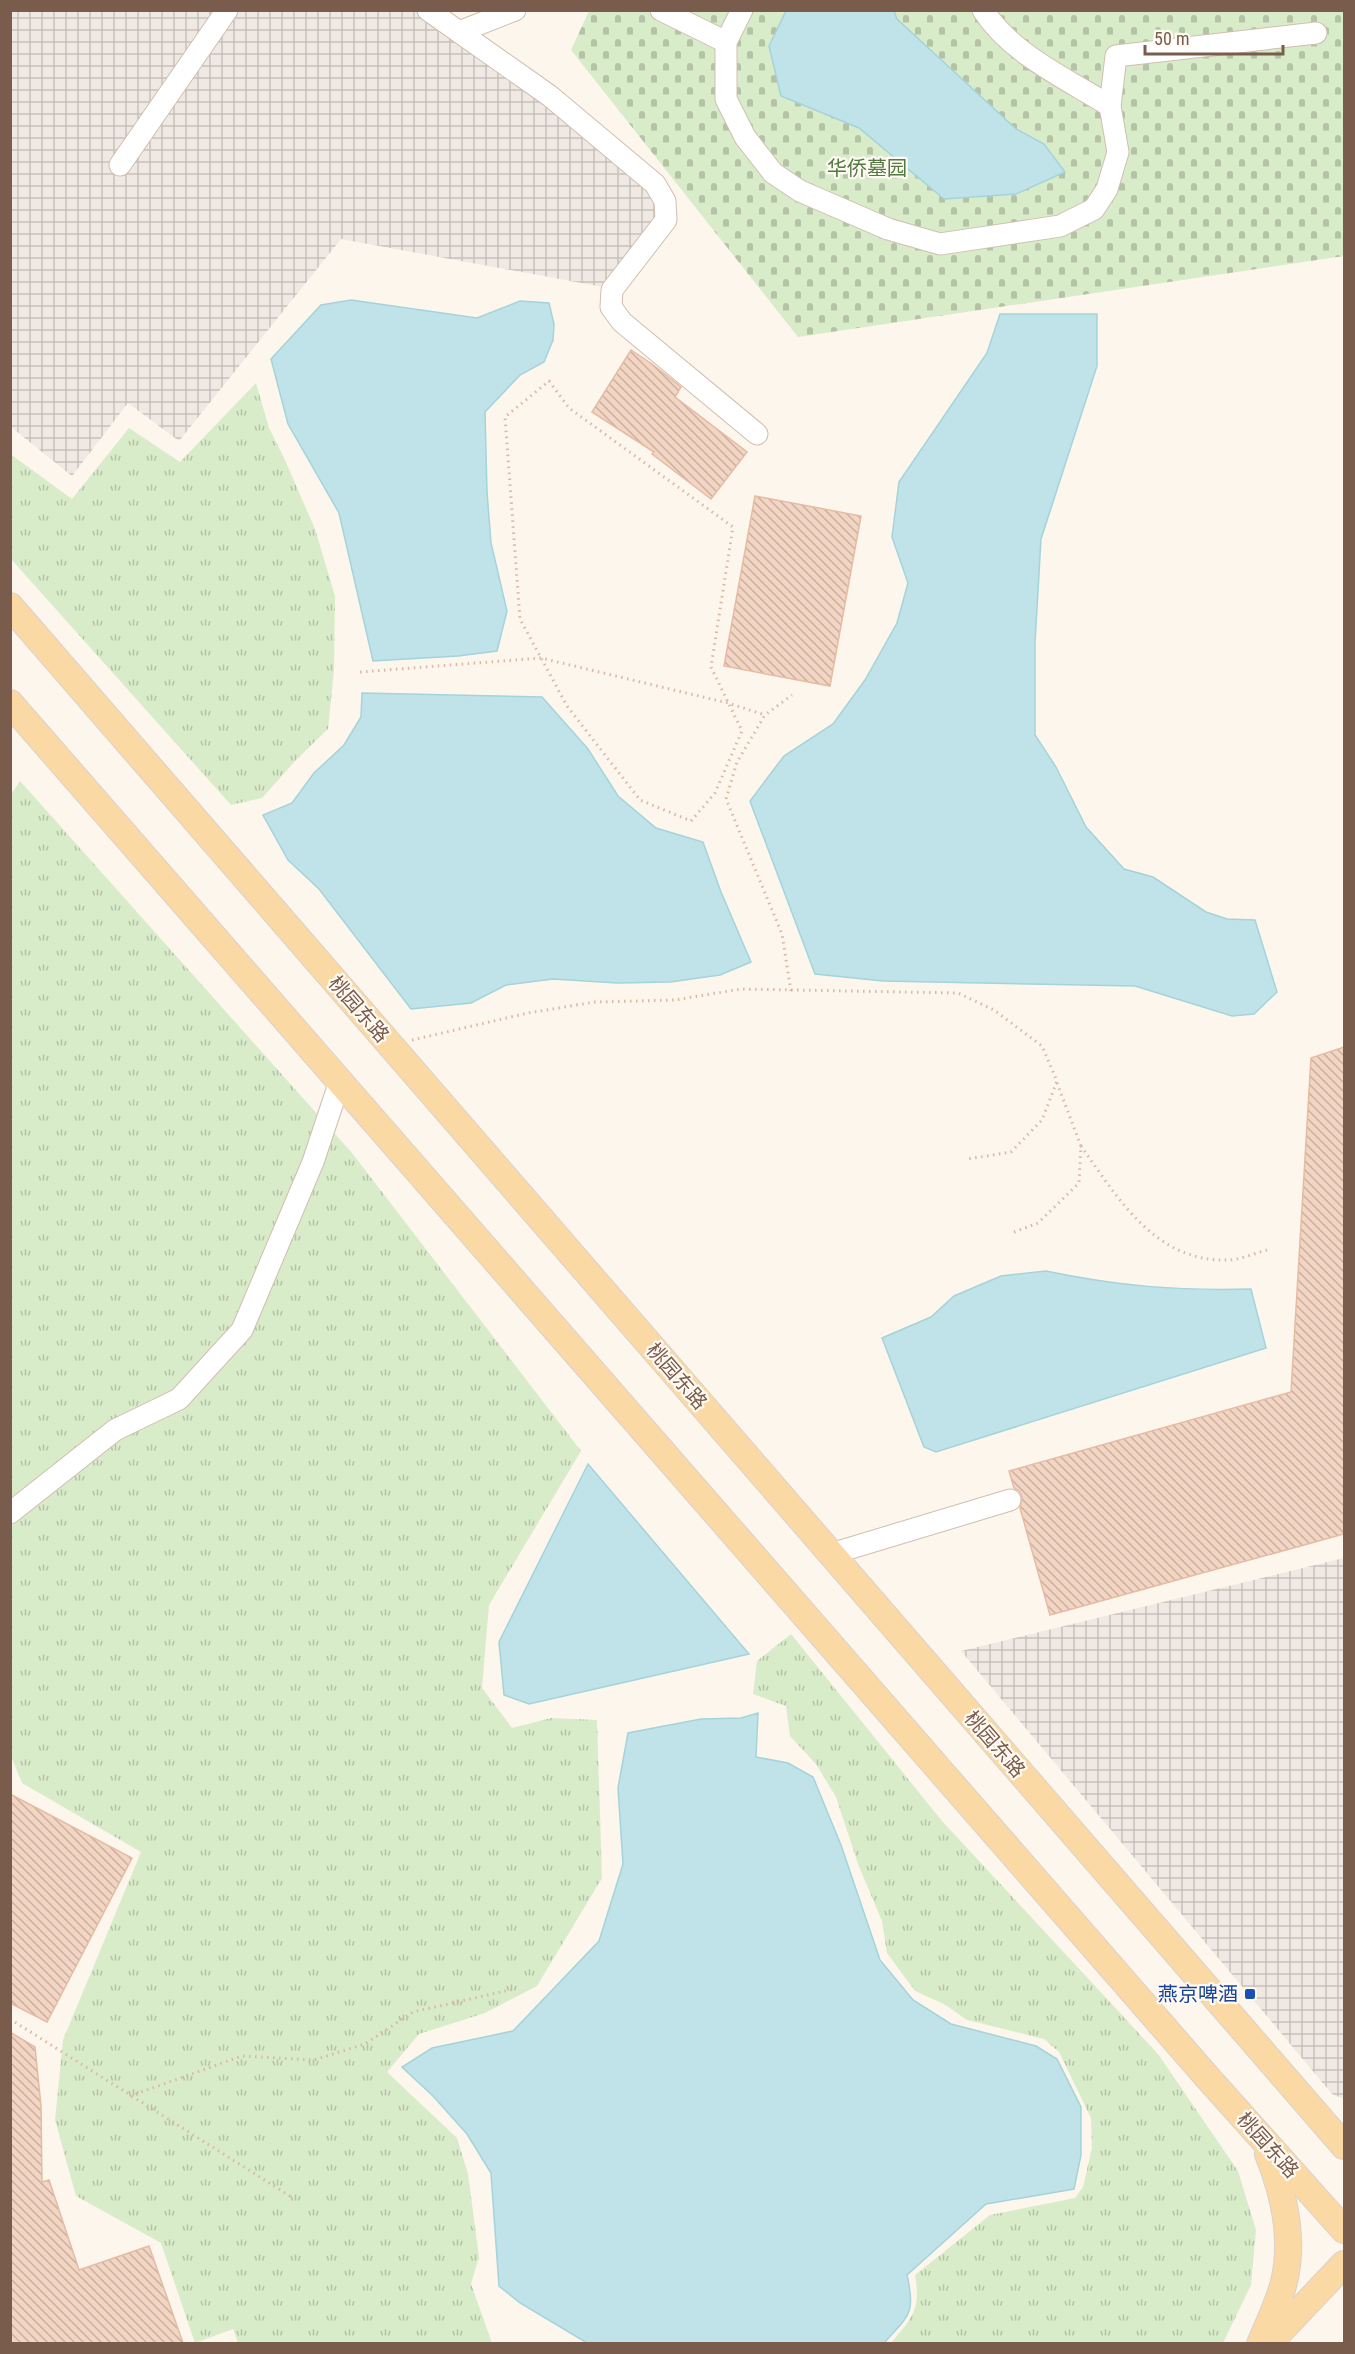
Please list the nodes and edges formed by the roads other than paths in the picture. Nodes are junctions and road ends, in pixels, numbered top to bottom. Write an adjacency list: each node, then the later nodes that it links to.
1 (228, 10): 11 (street)
2 (428, 10): 7 (street)
3 (515, 10): 7 (street)
4 (661, 10): 9 (street)
5 (742, 10): 9 (street)
6 (983, 10): 10 (street)
7 (459, 32): 12 (street)
8 (1316, 33): 10 (street)
9 (726, 42): 10 (street)
10 (1110, 106)
11 (120, 165)
12 (757, 434)
13 (10, 606): 18 (main road, 桃园东路)
14 (10, 703): 15 (main road, 桃园东路)
15 (340, 1081): 17 (street); 21 (main road, 桃园东路)
16 (1010, 1500): 18 (street)
17 (10, 1513)
18 (831, 1554): 19 (main road, 桃园东路)
19 (1306, 2102): 20 (main road); 22 (main road, 桃园东路)
20 (1344, 2124)
21 (1261, 2137): 23 (main road, 桃园东路); 25 (main road)
22 (1344, 2146)
23 (1344, 2230)
24 (1344, 2264): 26 (main road)
25 (1260, 2343)
26 (1268, 2343)

